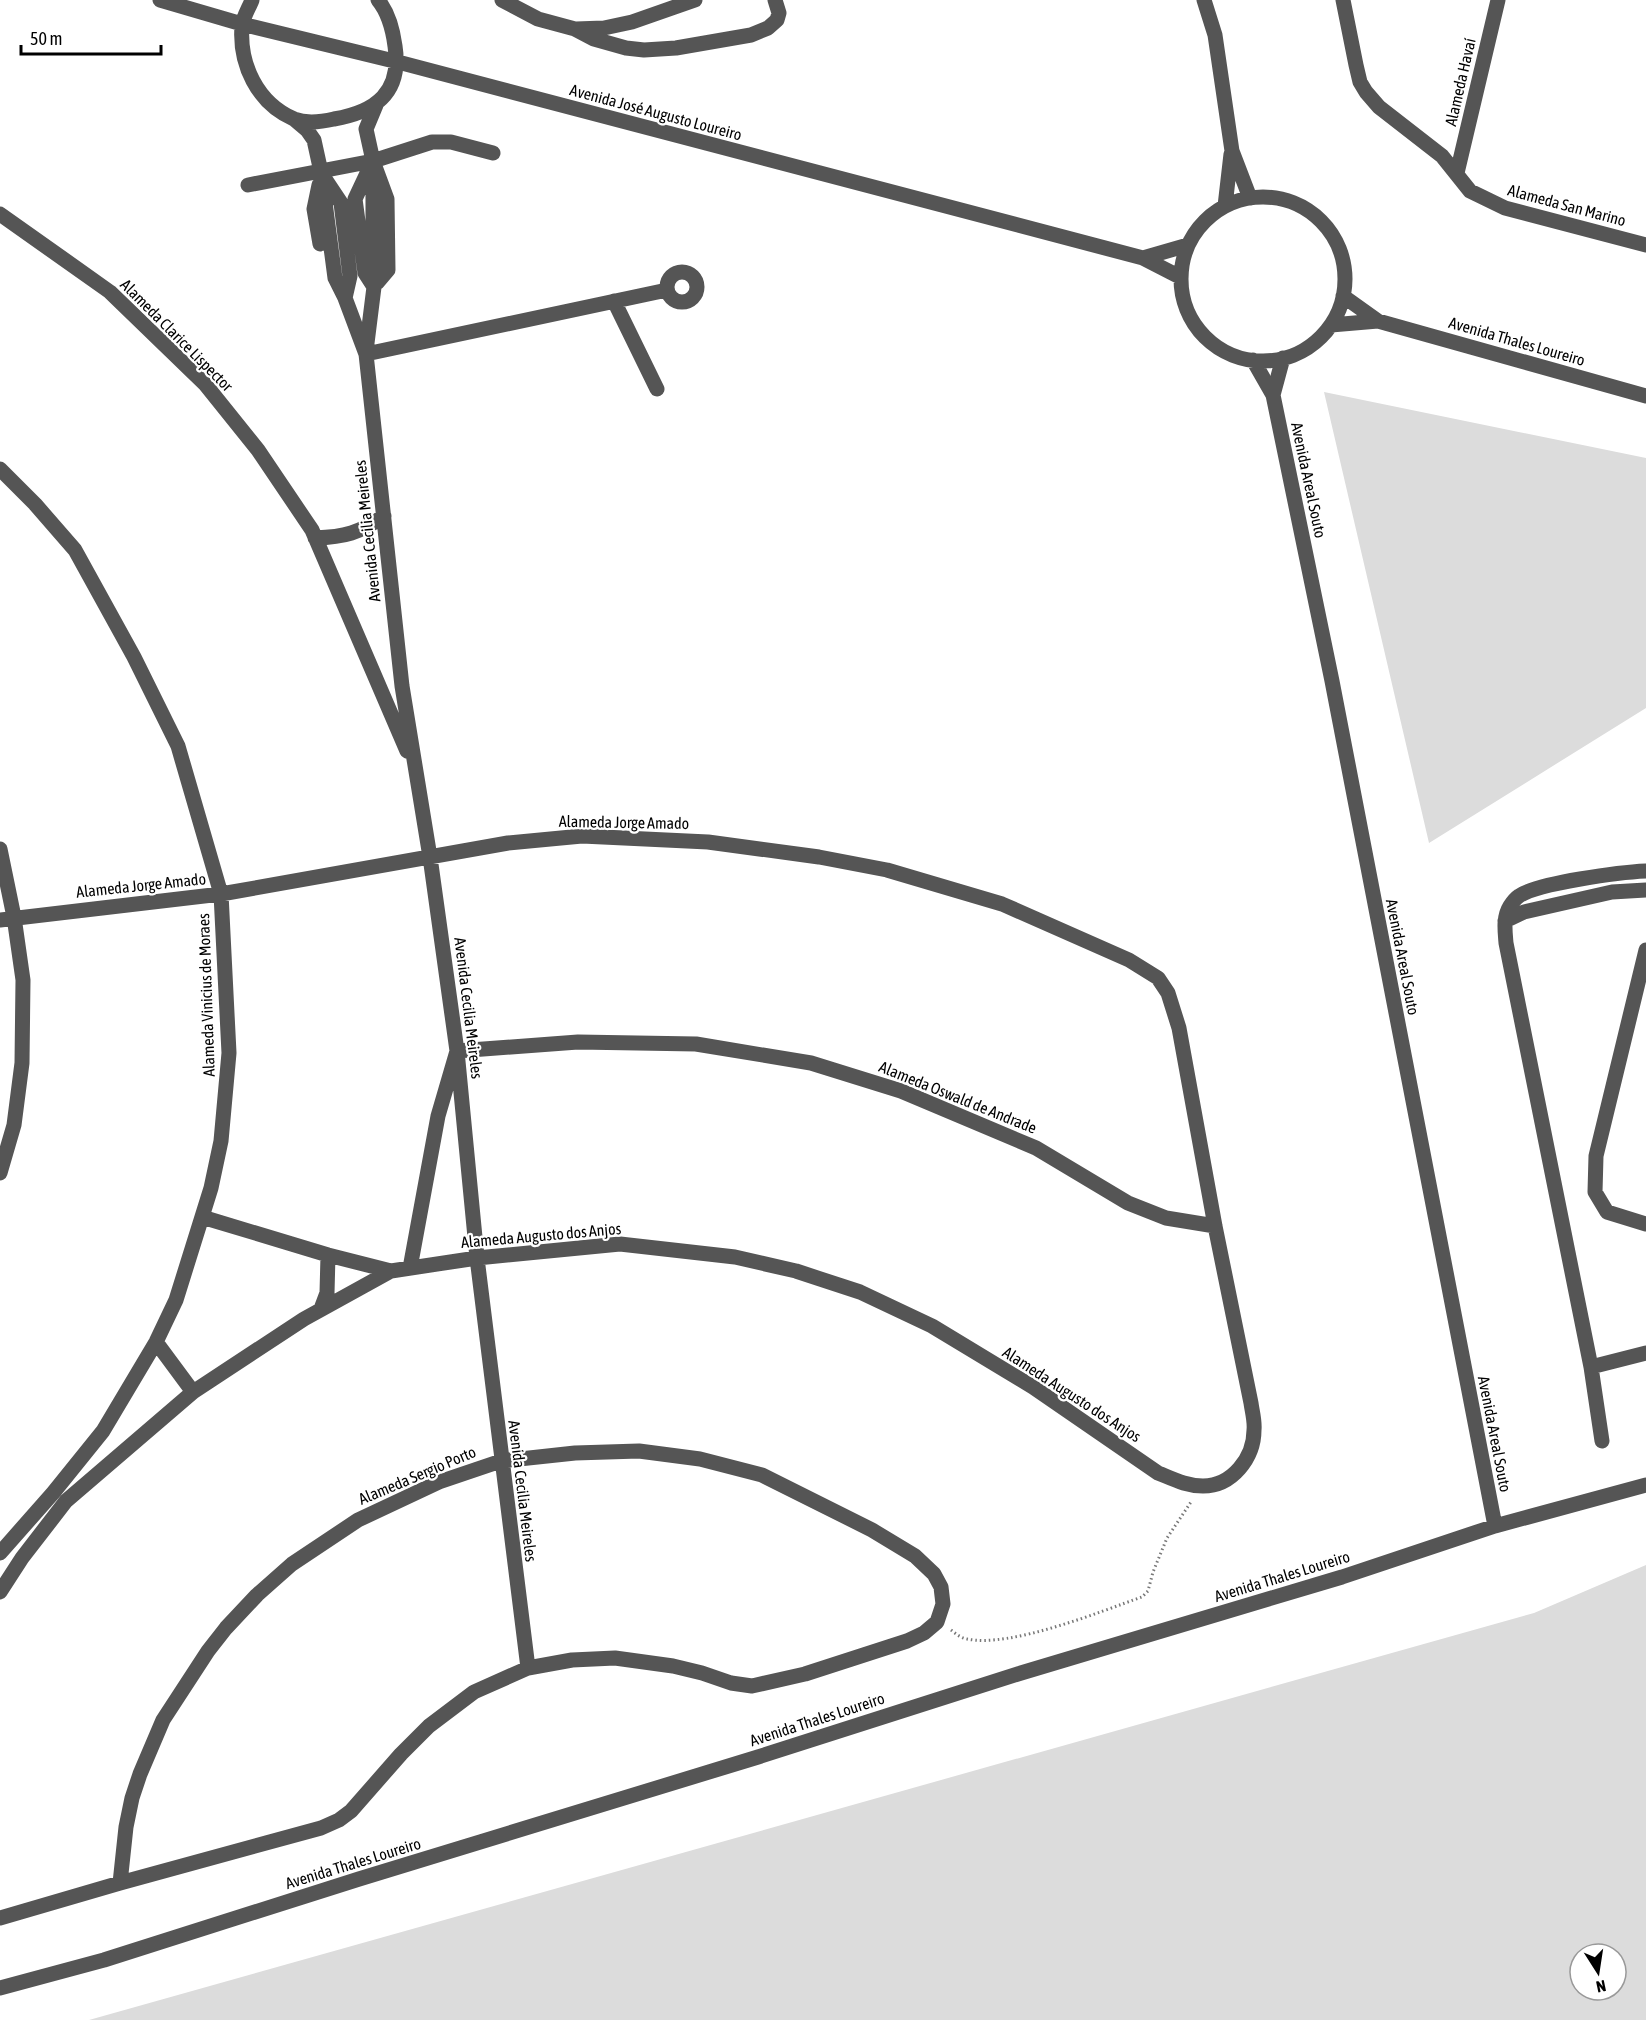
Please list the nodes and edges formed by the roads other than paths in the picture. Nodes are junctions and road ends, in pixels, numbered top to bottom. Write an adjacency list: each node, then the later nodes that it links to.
1 (160, 0): 10 (street, Avenida José Augusto Loureiro)
2 (252, 0): 10 (street)
3 (378, 0): 12 (street)
4 (502, 0): 11 (street)
5 (695, 0): 11 (street)
6 (775, 0): 11 (street)
7 (1204, 0): 15 (street)
8 (1342, 0): 19 (street, Alameda San Marino)
9 (1498, 0): 19 (street, Alameda Havaí)
10 (242, 24): 12 (street, Avenida José Augusto Loureiro); 14 (street, Avenida Cecilia Meireles)
11 (575, 29)
12 (398, 62): 13 (street); 27 (street, Avenida José Augusto Loureiro)
13 (376, 105): 14 (street); 17 (street, Avenida Cecilia Meireles)
14 (294, 119): 18 (street, Avenida Cecilia Meireles)
15 (1232, 152): 21 (street); 22 (street)
16 (493, 153): 17 (street)
17 (373, 161): 18 (street); 24 (street); 29 (street, Avenida Cecilia Meireles)
18 (321, 172): 20 (street); 24 (street); 32 (street, Avenida Cecilia Meireles)
19 (1457, 173): 26 (street, Alameda San Marino)
20 (248, 185)
21 (1250, 198): 22 (street); 31 (street)
22 (1225, 206): 25 (street)
23 (0, 214): 44 (street, Alameda Clarice Lispector)
24 (351, 224): 29 (street, Avenida Cecilia Meireles); 32 (street, Avenida Cecilia Meireles)
25 (1188, 245): 27 (street); 28 (street)
26 (1646, 245)
27 (1143, 258): 28 (street, Avenida José Augusto Loureiro)
28 (1180, 277): 38 (street)
29 (374, 287): 36 (street, Avenida Cecilia Meireles)
30 (667, 290): 33 (street)
31 (1343, 296): 34 (street, Avenida Thales Loureiro); 35 (street)
32 (345, 298): 36 (street, Avenida Cecilia Meireles)
33 (614, 301): 36 (street); 39 (street)
34 (1378, 321): 35 (street, Avenida Thales Loureiro); 41 (street, Avenida Thales Loureiro)
35 (1331, 324): 37 (street)
36 (366, 354): 43 (street, Avenida Cecilia Meireles)
37 (1283, 358): 38 (street); 40 (street, Avenida Areal Souto)
38 (1253, 360): 40 (street, Avenida Areal Souto)
39 (657, 389)
40 (1273, 395): 71 (street, Avenida Areal Souto)
41 (1646, 396)
42 (0, 469): 50 (street, Alameda Vinicius de Moraes)
43 (384, 516): 44 (street); 45 (street, Avenida Cecilia Meireles)
44 (315, 538): 45 (street, Alameda Clarice Lispector)
45 (417, 773): 47 (street, Avenida Cecilia Meireles)
46 (0, 849): 51 (street)
47 (430, 857): 50 (street, Alameda Jorge Amado); 54 (street, Avenida Cecilia Meireles); 58 (street, Alameda Jorge Amado)
48 (1646, 871): 52 (street)
49 (1646, 890): 52 (street)
50 (221, 894): 51 (street, Alameda Jorge Amado); 56 (street, Alameda Vinicius de Moraes)
51 (7, 919): 55 (street)
52 (1505, 921): 66 (street)
53 (1646, 950): 57 (street)
54 (457, 1051): 58 (street, Alameda Oswald de Andrade); 60 (street, Avenida Cecilia Meireles); 61 (street)
55 (0, 1173)
56 (202, 1217): 59 (street, Alameda Augusto dos Anjos); 64 (street, Alameda Vinicius de Moraes)
57 (1646, 1224)
58 (1215, 1226): 60 (street, Alameda Augusto dos Anjos)
59 (328, 1255): 62 (street, Alameda Augusto dos Anjos); 63 (street)
60 (477, 1258): 61 (street, Alameda Augusto dos Anjos); 69 (street, Avenida Cecilia Meireles)
61 (410, 1268): 62 (street, Alameda Augusto dos Anjos)
62 (391, 1271): 63 (street, Alameda Augusto dos Anjos)
63 (321, 1309): 67 (street, Alameda Augusto dos Anjos)
64 (156, 1342): 67 (street); 72 (street, Alameda Vinicius de Moraes)
65 (1646, 1353): 66 (street)
66 (1591, 1367): 68 (street)
67 (194, 1392): 73 (street, Alameda Augusto dos Anjos)
68 (1602, 1441)
69 (501, 1461): 74 (street, Avenida Cecilia Meireles); 74 (street, Alameda Sergio Porto); 75 (street, Alameda Sergio Porto)
70 (1646, 1485): 71 (street, Avenida Thales Loureiro)
71 (1494, 1526): 77 (street, Avenida Thales Loureiro)
72 (0, 1553)
73 (2, 1584)
74 (528, 1668): 75 (street)
75 (120, 1883): 76 (street)
76 (0, 1918)
77 (0, 1988)

